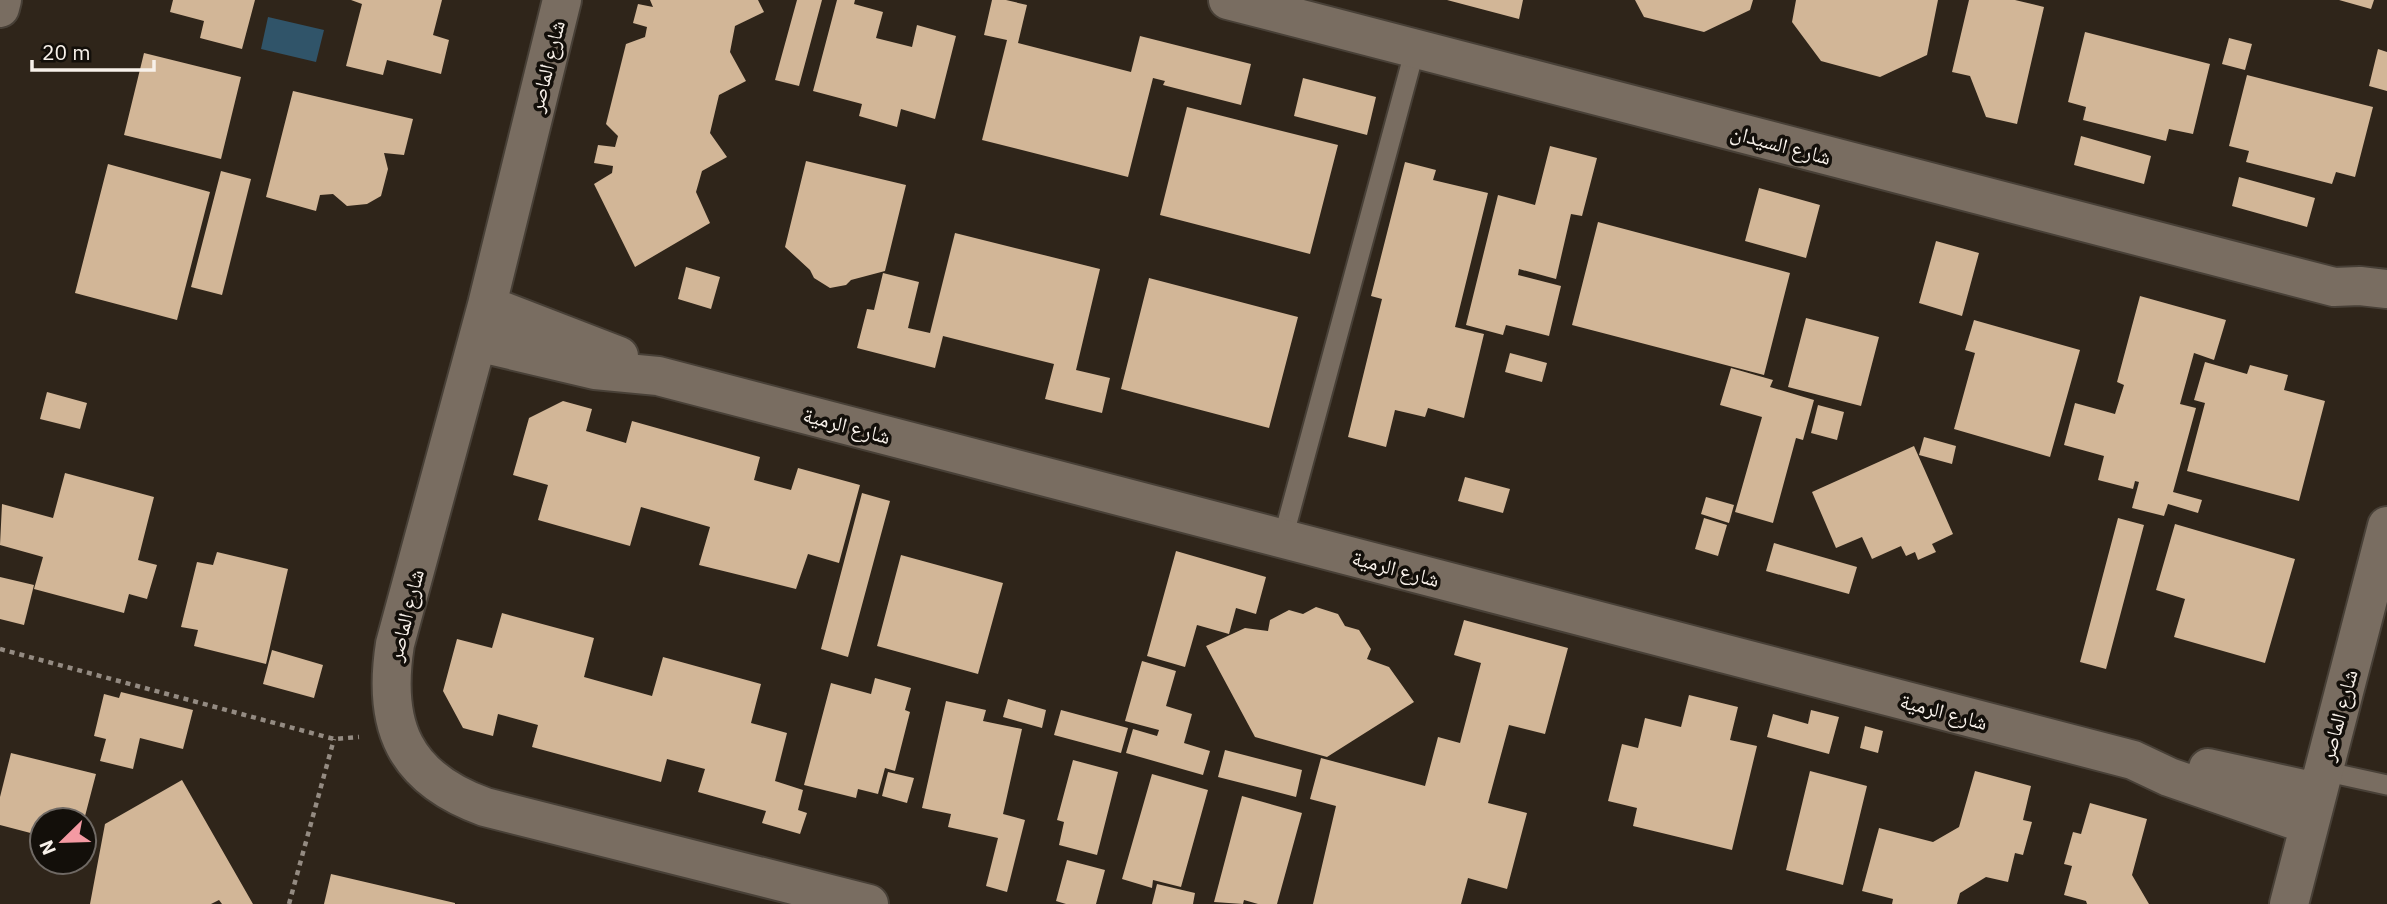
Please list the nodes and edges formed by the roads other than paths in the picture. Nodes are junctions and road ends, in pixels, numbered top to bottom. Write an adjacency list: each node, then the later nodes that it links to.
1 (2, 0): 4 (street)
2 (562, 0): 8 (street, شارع الماصر)
3 (1228, 0): 5 (street, شارع السيدان)
4 (0, 8)
5 (1415, 49): 6 (street, شارع السيدان); 13 (lane)
6 (2334, 287): 7 (street, شارع السيدان); 9 (street, شارع السيدان)
7 (2387, 289)
8 (487, 305): 10 (street, شارع الماصر); 11 (street, شارع الرمية)
9 (2387, 312)
10 (477, 342): 11 (street, شارع الرمية); 16 (street, شارع الماصر)
11 (658, 376): 13 (street, شارع الرمية)
12 (2387, 526): 15 (street, شارع الماصر)
13 (1283, 538): 15 (street, شارع الرمية)
14 (2387, 785): 15 (lane)
15 (2316, 796): 17 (street, شارع الماصر)
16 (869, 904)
17 (2289, 904)

